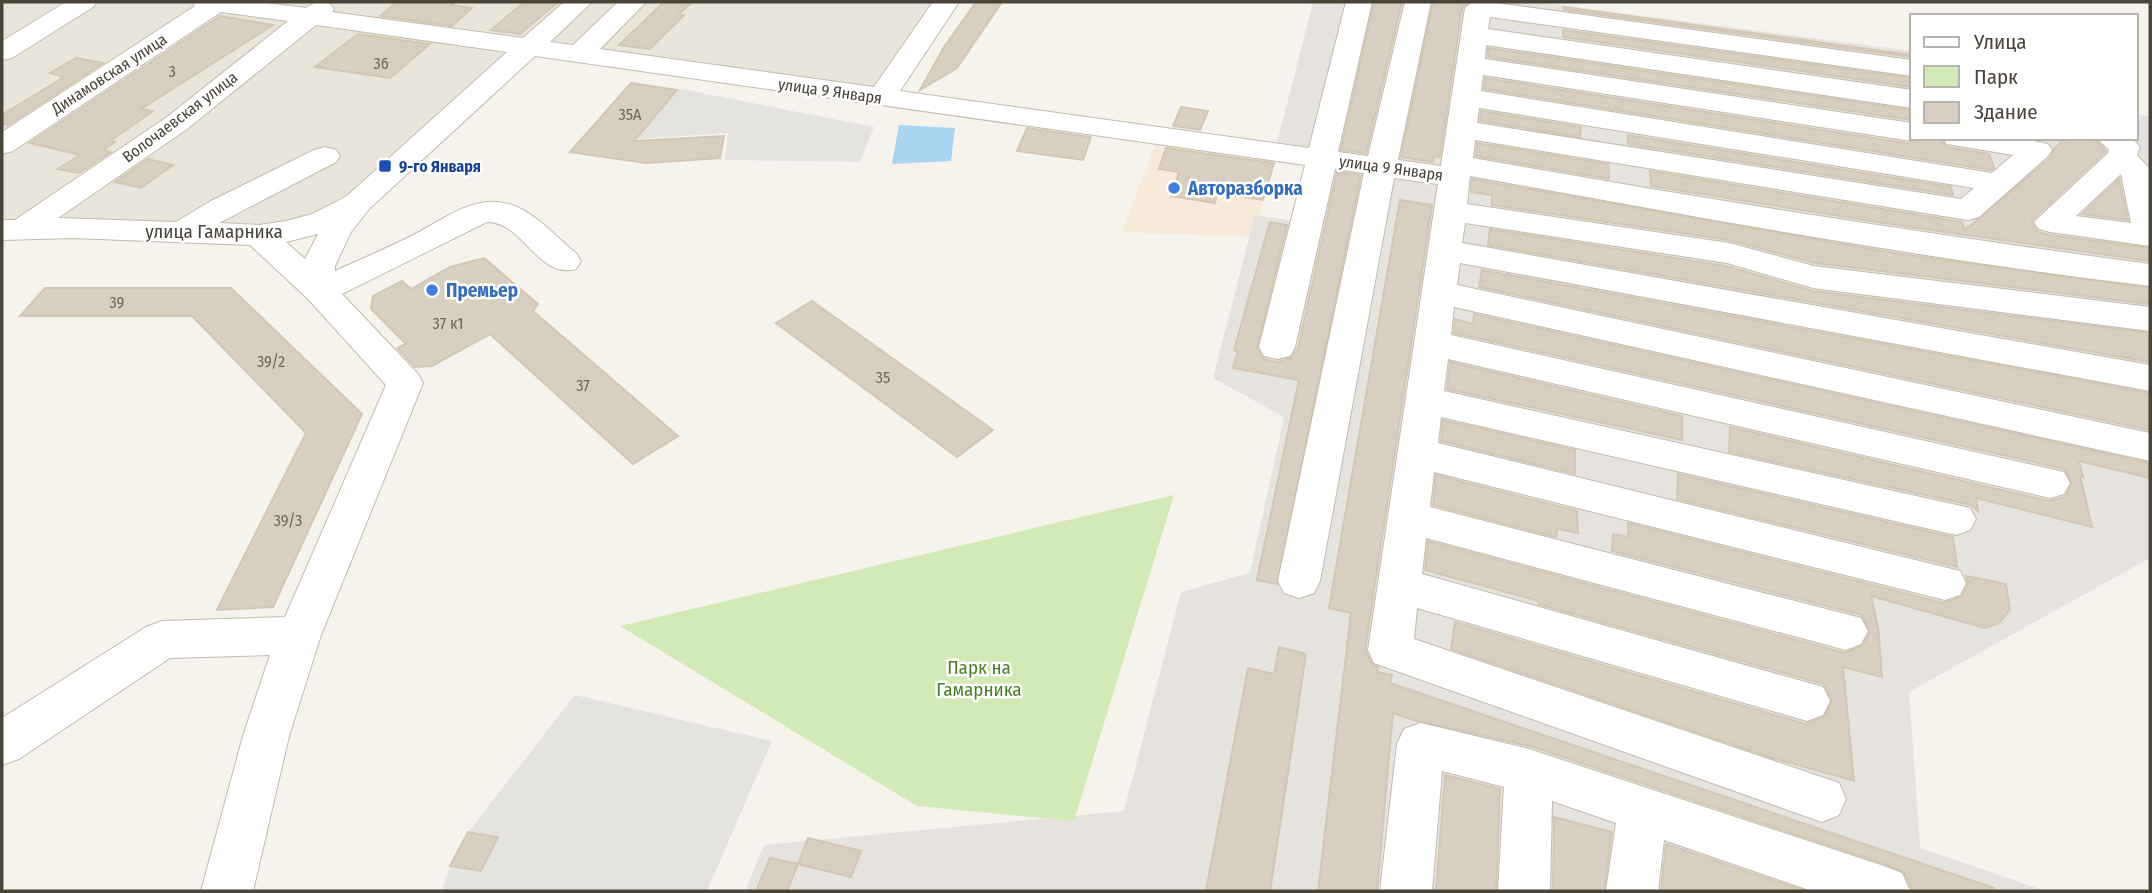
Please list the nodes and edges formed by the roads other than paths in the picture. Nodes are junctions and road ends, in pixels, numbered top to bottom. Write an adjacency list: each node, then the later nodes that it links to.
1 (84, 2): 10 (street)
2 (579, 2): 9 (street, улица Гамарника)
3 (633, 2): 11 (street)
4 (946, 2): 14 (street)
5 (1359, 2): 21 (street)
6 (1418, 2): 22 (street)
7 (211, 3): 8 (street, улица 9 Января); 18 (street, Динамовская улица)
8 (321, 9): 9 (street, улица 9 Января); 25 (street, Волочаевская улица)
9 (527, 48): 11 (street, улица 9 Января); 24 (street, улица Гамарника)
10 (2, 52)
11 (578, 55): 14 (street, улица 9 Января)
12 (1910, 68): 13 (street)
13 (1468, 81): 15 (street); 16 (street); 17 (street); 23 (street)
14 (881, 98): 21 (street, улица 9 Января)
15 (1910, 99)
16 (1910, 131)
17 (1970, 140)
18 (2, 145)
19 (2117, 147): 28 (street); 28 (street)
20 (326, 156): 26 (street)
21 (1322, 159): 22 (street, улица 9 Января); 36 (street)
22 (1381, 167): 23 (street, улица 9 Января); 44 (street)
23 (1454, 184): 29 (street); 31 (street); 34 (street)
24 (359, 202): 27 (street, улица Гамарника); 32 (street)
25 (13, 229): 26 (street, улица Гамарника)
26 (182, 232): 27 (street, улица Гамарника)
27 (259, 235): 32 (street)
28 (2150, 236)
29 (1445, 250): 33 (street); 37 (street)
30 (564, 261): 32 (street)
31 (2150, 275)
32 (320, 291): 48 (street)
33 (1439, 292): 35 (street); 39 (street)
34 (2150, 319)
35 (1432, 343): 38 (street); 41 (street)
36 (1277, 347)
37 (2150, 378)
38 (1425, 400): 40 (street); 43 (street)
39 (2150, 447)
40 (1417, 453): 42 (street); 45 (street)
41 (2050, 483)
42 (1408, 517): 46 (street); 47 (street)
43 (1956, 519)
44 (1299, 581)
45 (1945, 583)
46 (1399, 585): 49 (street); 52 (street)
47 (1846, 631)
48 (299, 635): 50 (street); 54 (street)
49 (1807, 701)
50 (2, 744)
51 (1530, 771): 53 (street); 55 (street); 56 (street)
52 (1822, 799)
53 (1643, 810): 57 (street); 58 (street)
54 (227, 891)
55 (1406, 891)
56 (1524, 891)
57 (1632, 891)
58 (1884, 891)

